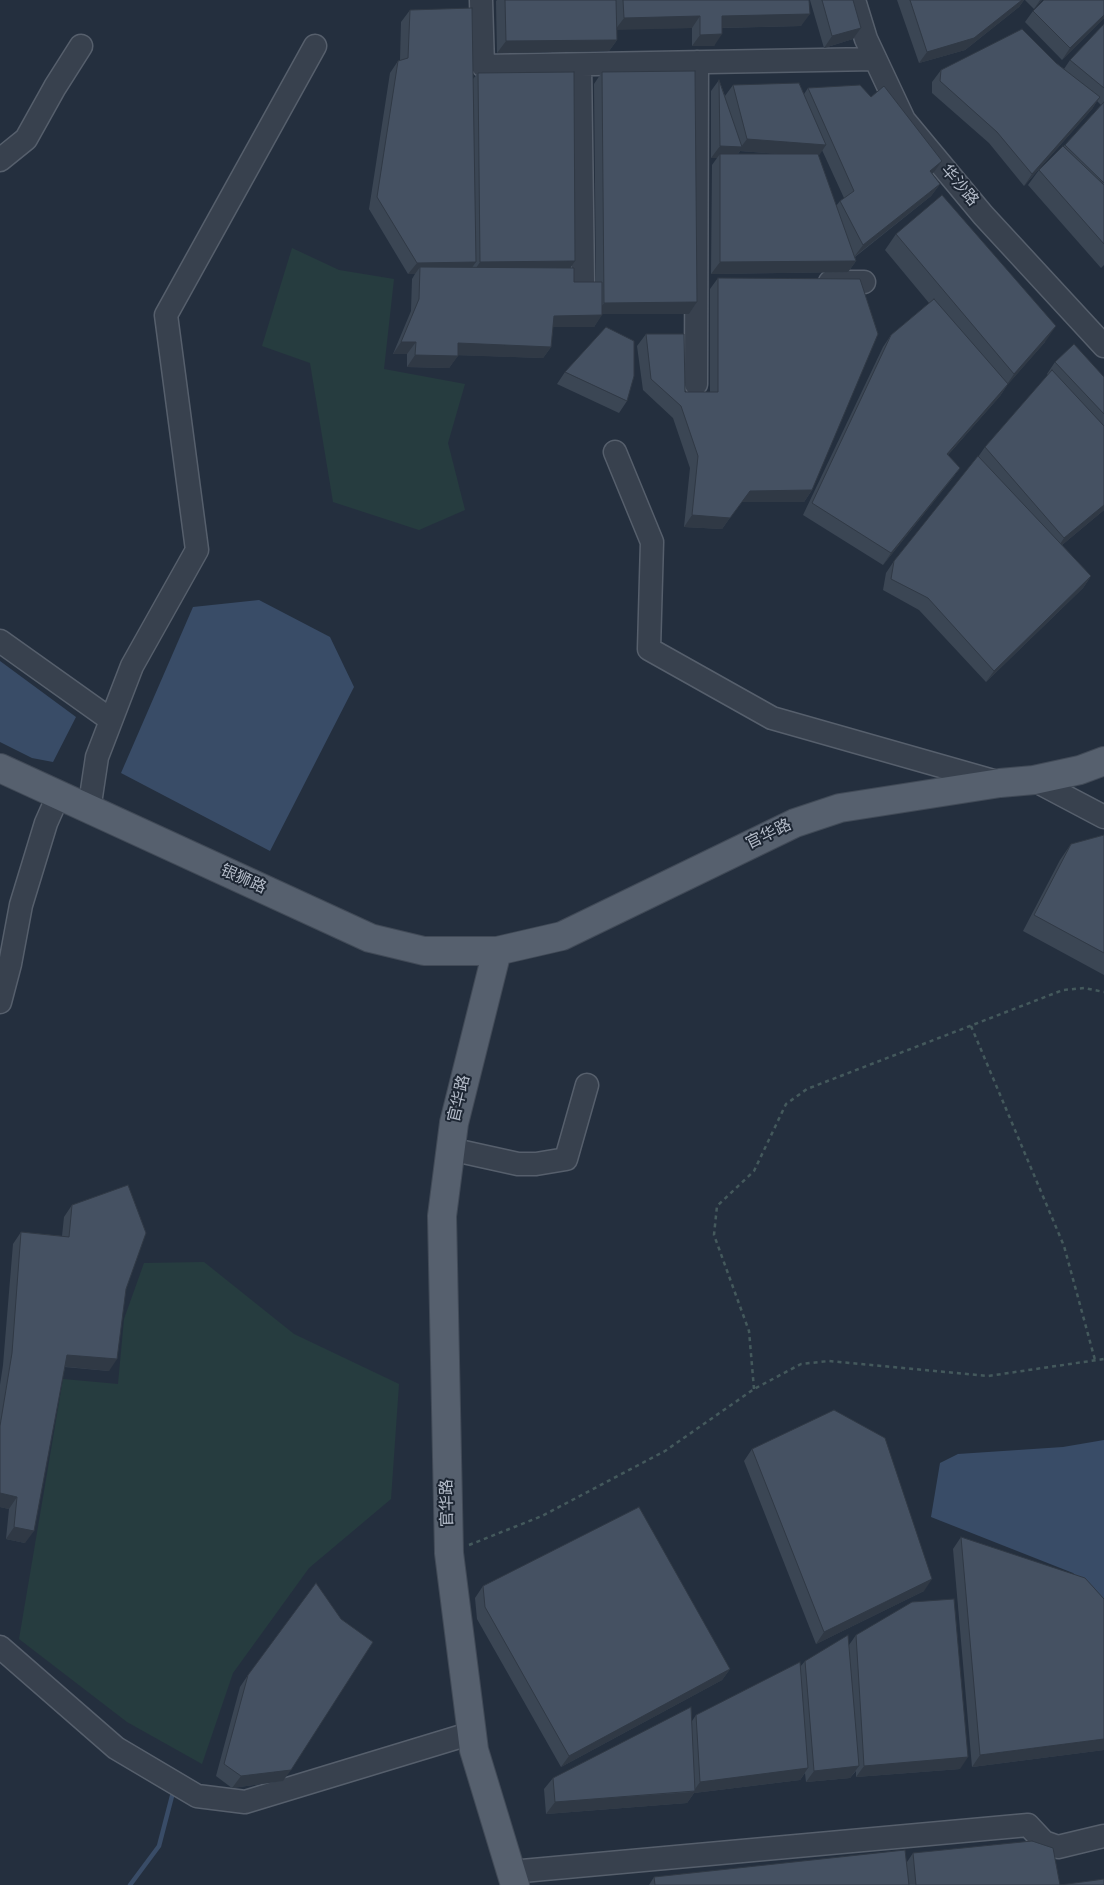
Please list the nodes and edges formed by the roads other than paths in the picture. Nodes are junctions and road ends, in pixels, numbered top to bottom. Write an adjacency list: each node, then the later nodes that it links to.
1 (481, 0): 7 (street)
2 (854, 0): 5 (street, 华沙路)
3 (81, 46): 8 (street)
4 (315, 46): 16 (street)
5 (875, 59): 6 (street); 12 (street, 华沙路)
6 (697, 62): 7 (street); 13 (street)
7 (580, 65): 9 (street)
8 (0, 160)
9 (583, 282)
10 (805, 282): 11 (street)
11 (864, 282)
12 (1101, 338)
13 (696, 384)
14 (615, 452): 20 (street)
15 (0, 641): 16 (street)
16 (111, 720): 22 (street)
17 (1104, 761): 19 (main road, 官华路)
18 (0, 768): 21 (main road, 银狮路)
19 (1034, 780): 20 (main road, 官华路); 23 (street)
20 (1000, 783): 24 (main road, 官华路)
21 (58, 796): 22 (main road, 银狮路); 25 (street)
22 (89, 810): 24 (main road, 银狮路)
23 (1104, 817)
24 (497, 951): 27 (main road, 官华路)
25 (0, 1002)
26 (586, 1085): 27 (street)
27 (450, 1149): 29 (main road, 官华路)
28 (0, 1647): 29 (street)
29 (472, 1733): 31 (main road, 官华路)
30 (1104, 1836): 31 (street)
31 (513, 1878)

